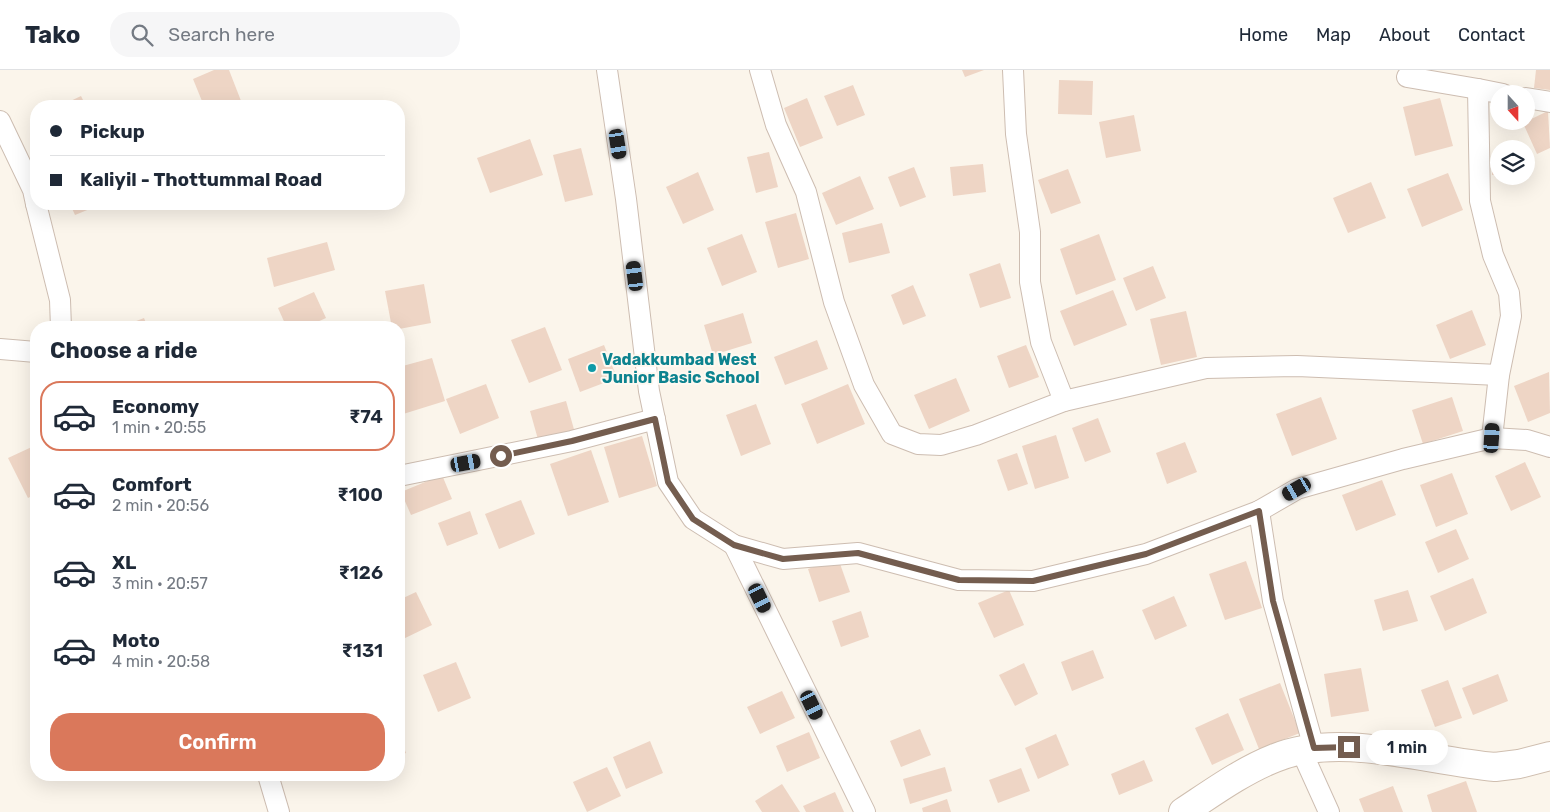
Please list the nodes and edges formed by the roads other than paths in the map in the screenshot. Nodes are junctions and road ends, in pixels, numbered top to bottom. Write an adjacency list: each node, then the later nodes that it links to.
1 (607, 70): 17 (street)
2 (760, 70): 16 (street)
3 (1013, 70): 16 (street)
4 (1407, 77): 5 (street)
5 (1478, 89): 6 (street); 15 (street)
6 (1490, 91)
7 (1535, 100): 8 (street)
8 (1550, 102)
9 (0, 121): 10 (street)
10 (30, 184)
11 (38, 210): 12 (street)
12 (61, 321)
13 (0, 350): 14 (street)
14 (30, 352)
15 (1499, 375): 16 (street); 18 (street)
16 (1064, 401)
17 (655, 419): 20 (street); 22 (street)
18 (1492, 438): 19 (street); 21 (street)
19 (1550, 447)
20 (405, 475)
21 (1259, 511): 22 (street); 23 (street)
22 (734, 545): 27 (street)
23 (1308, 749): 24 (main road); 28 (main road); 29 (street)
24 (1550, 756)
25 (270, 781): 26 (street)
26 (279, 812)
27 (865, 812)
28 (1183, 812)
29 (1329, 812)

